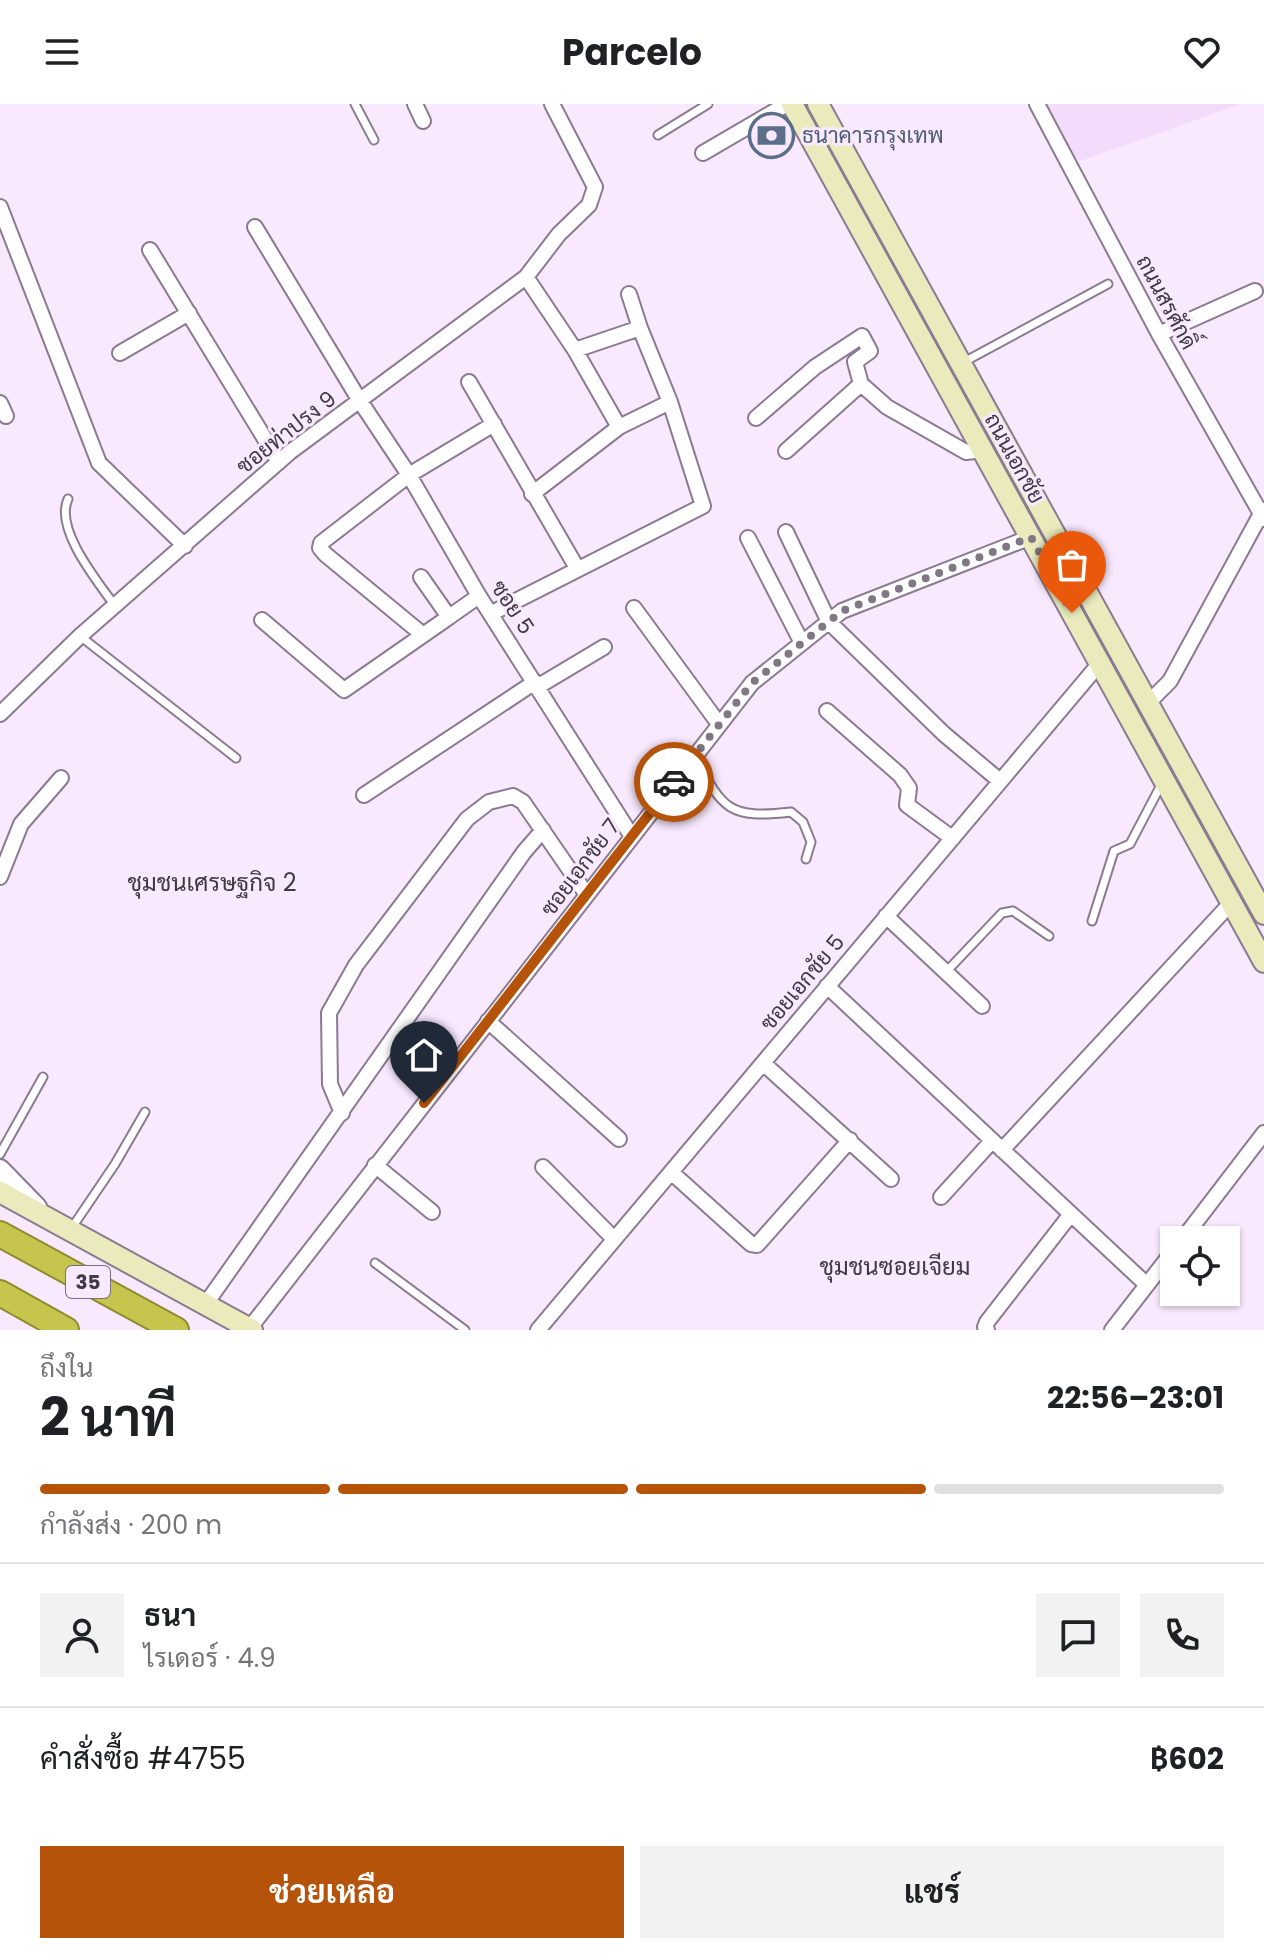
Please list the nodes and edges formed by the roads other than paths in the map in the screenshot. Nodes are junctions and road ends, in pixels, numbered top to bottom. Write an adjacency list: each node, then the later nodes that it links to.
1 (355, 104): 10 (lane)
2 (415, 104): 8 (street)
3 (552, 104): 15 (street, ซอยท่าปรง 9)
4 (708, 104): 9 (lane)
5 (790, 104): 11 (street); 32 (main road, ถนนเอกชัย)
6 (818, 104): 24 (main road, ถนนเอกชัย)
7 (1037, 104): 21 (street, ถนนสรศักดิ์)
8 (423, 121)
9 (658, 135)
10 (374, 140)
11 (703, 153)
12 (0, 207): 42 (street)
13 (255, 227): 27 (street, ซอย 5)
14 (150, 250): 19 (street)
15 (526, 277): 22 (street); 27 (street, ซอยท่าปรง 9)
16 (1108, 284): 24 (lane)
17 (1255, 291): 21 (street)
18 (629, 294): 20 (street)
19 (189, 313): 23 (street); 34 (street)
20 (640, 328): 22 (street); 28 (street)
21 (1159, 334): 38 (street, ถนนสรศักดิ์)
22 (575, 350): 31 (street)
23 (120, 353)
24 (960, 364): 58 (main road, ถนนเอกชัย)
25 (469, 382): 30 (street)
26 (861, 384): 29 (street); 32 (street); 33 (street)
27 (360, 401): 34 (street, ซอยท่าปรง 9); 35 (street, ซอย 5)
28 (670, 402): 31 (street); 43 (street)
29 (756, 418)
30 (494, 424): 35 (street); 36 (street)
31 (619, 427): 36 (street)
32 (983, 450): 40 (main road, ถนนเอกชัย)
33 (786, 451)
34 (279, 462): 42 (street, ซอยท่าปรง 9)
35 (409, 475): 45 (street, ซอย 5); 52 (street)
36 (532, 494): 43 (street)
37 (68, 499): 46 (lane)
38 (1263, 514): 58 (street)
39 (786, 532): 51 (street)
40 (1031, 537): 51 (street, ซอยเอกชัย 7); 56 (main road, ถนนเอกชัย)
41 (748, 538): 54 (street)
42 (185, 546): 46 (street, ซอยท่าปรง 9)
43 (577, 568): 48 (street)
44 (421, 577): 49 (street)
45 (479, 596): 48 (street, ซอย 5); 49 (street)
46 (115, 606): 53 (street, ซอยท่าปรง 9)
47 (634, 608): 61 (street)
48 (492, 613): 57 (street, ซอย 5)
49 (449, 617): 52 (street)
50 (262, 620): 52 (street)
51 (829, 622): 54 (street, ซอยเอกชัย 7); 66 (street)
52 (422, 634)
53 (80, 636): 60 (street, ซอยท่าปรง 9); 63 (lane)
54 (802, 643): 61 (street, ซอยเอกชัย 7)
55 (604, 647): 57 (street)
56 (1100, 663): 65 (main road, ถนนเอกชัย); 66 (street, ซอยเอกชัย 5)
57 (536, 684): 67 (street); 69 (street, ซอย 5)
58 (1147, 704): 73 (main road, ถนนเอกชัย)
59 (827, 711): 70 (street)
60 (0, 714)
61 (719, 724): 62 (street, ซอยเอกชัย 7)
62 (695, 755): 69 (street, ซอยเอกชัย 7); 71 (lane)
63 (236, 758)
64 (61, 778): 72 (street)
65 (1164, 780): 75 (main road, ถนนเอกชัย); 78 (lane)
66 (1000, 781): 70 (street, ซอยเอกชัย 5)
67 (364, 795)
68 (543, 830): 74 (street); 88 (street); 88 (street)
69 (631, 835): 74 (street, ซอยเอกชัย 7)
70 (952, 838): 77 (street, ซอยเอกชัย 5)
71 (806, 859)
72 (0, 877)
73 (1251, 890): 75 (main road); 76 (main road, ถนนเอกชัย)
74 (587, 895): 84 (street, ซอยเอกชัย 7)
75 (1231, 903): 80 (main road, ถนนเอกชัย); 92 (street)
76 (1264, 914)
77 (886, 916): 81 (street); 82 (street, ซอยเอกชัย 5)
78 (1092, 921)
79 (1049, 936): 81 (lane)
80 (1264, 962)
81 (946, 972): 83 (street)
82 (827, 986): 85 (street, ซอยเอกชัย 5); 92 (street)
83 (982, 1006)
84 (488, 1021): 90 (street); 94 (street, ซอยเอกชัย 7)
85 (763, 1063): 91 (street); 97 (street, ซอยเอกชัย 5)
86 (43, 1077): 93 (lane)
87 (145, 1112): 105 (lane)
88 (342, 1113): 112 (street)
89 (1264, 1133): 104 (street)
90 (619, 1139)
91 (850, 1140): 97 (street); 98 (street)
92 (997, 1145): 100 (street); 102 (street)
93 (0, 1154)
94 (375, 1165): 101 (street); 114 (street, ซอยเอกชัย 7)
95 (543, 1167): 107 (street)
96 (0, 1169): 103 (street)
97 (671, 1172): 107 (street, ซอยเอกชัย 5)
98 (891, 1179)
99 (0, 1192): 103 (main road, 35)
100 (941, 1197)
101 (432, 1212)
102 (1071, 1214): 110 (street); 119 (street)
103 (49, 1219): 105 (main road, 35)
104 (1193, 1226)
105 (70, 1231): 112 (main road, 35)
106 (0, 1234): 116 (highway, 35)
107 (614, 1239): 118 (street, ซอยเอกชัย 5)
108 (375, 1263): 117 (lane)
109 (1160, 1268): 110 (street)
110 (1147, 1285): 113 (street)
111 (0, 1293): 115 (highway, 35)
112 (205, 1305): 114 (main road, 35)
113 (1120, 1327)
114 (250, 1329)
115 (66, 1330)
116 (176, 1330)
117 (465, 1330)
118 (538, 1330)
119 (987, 1330)

